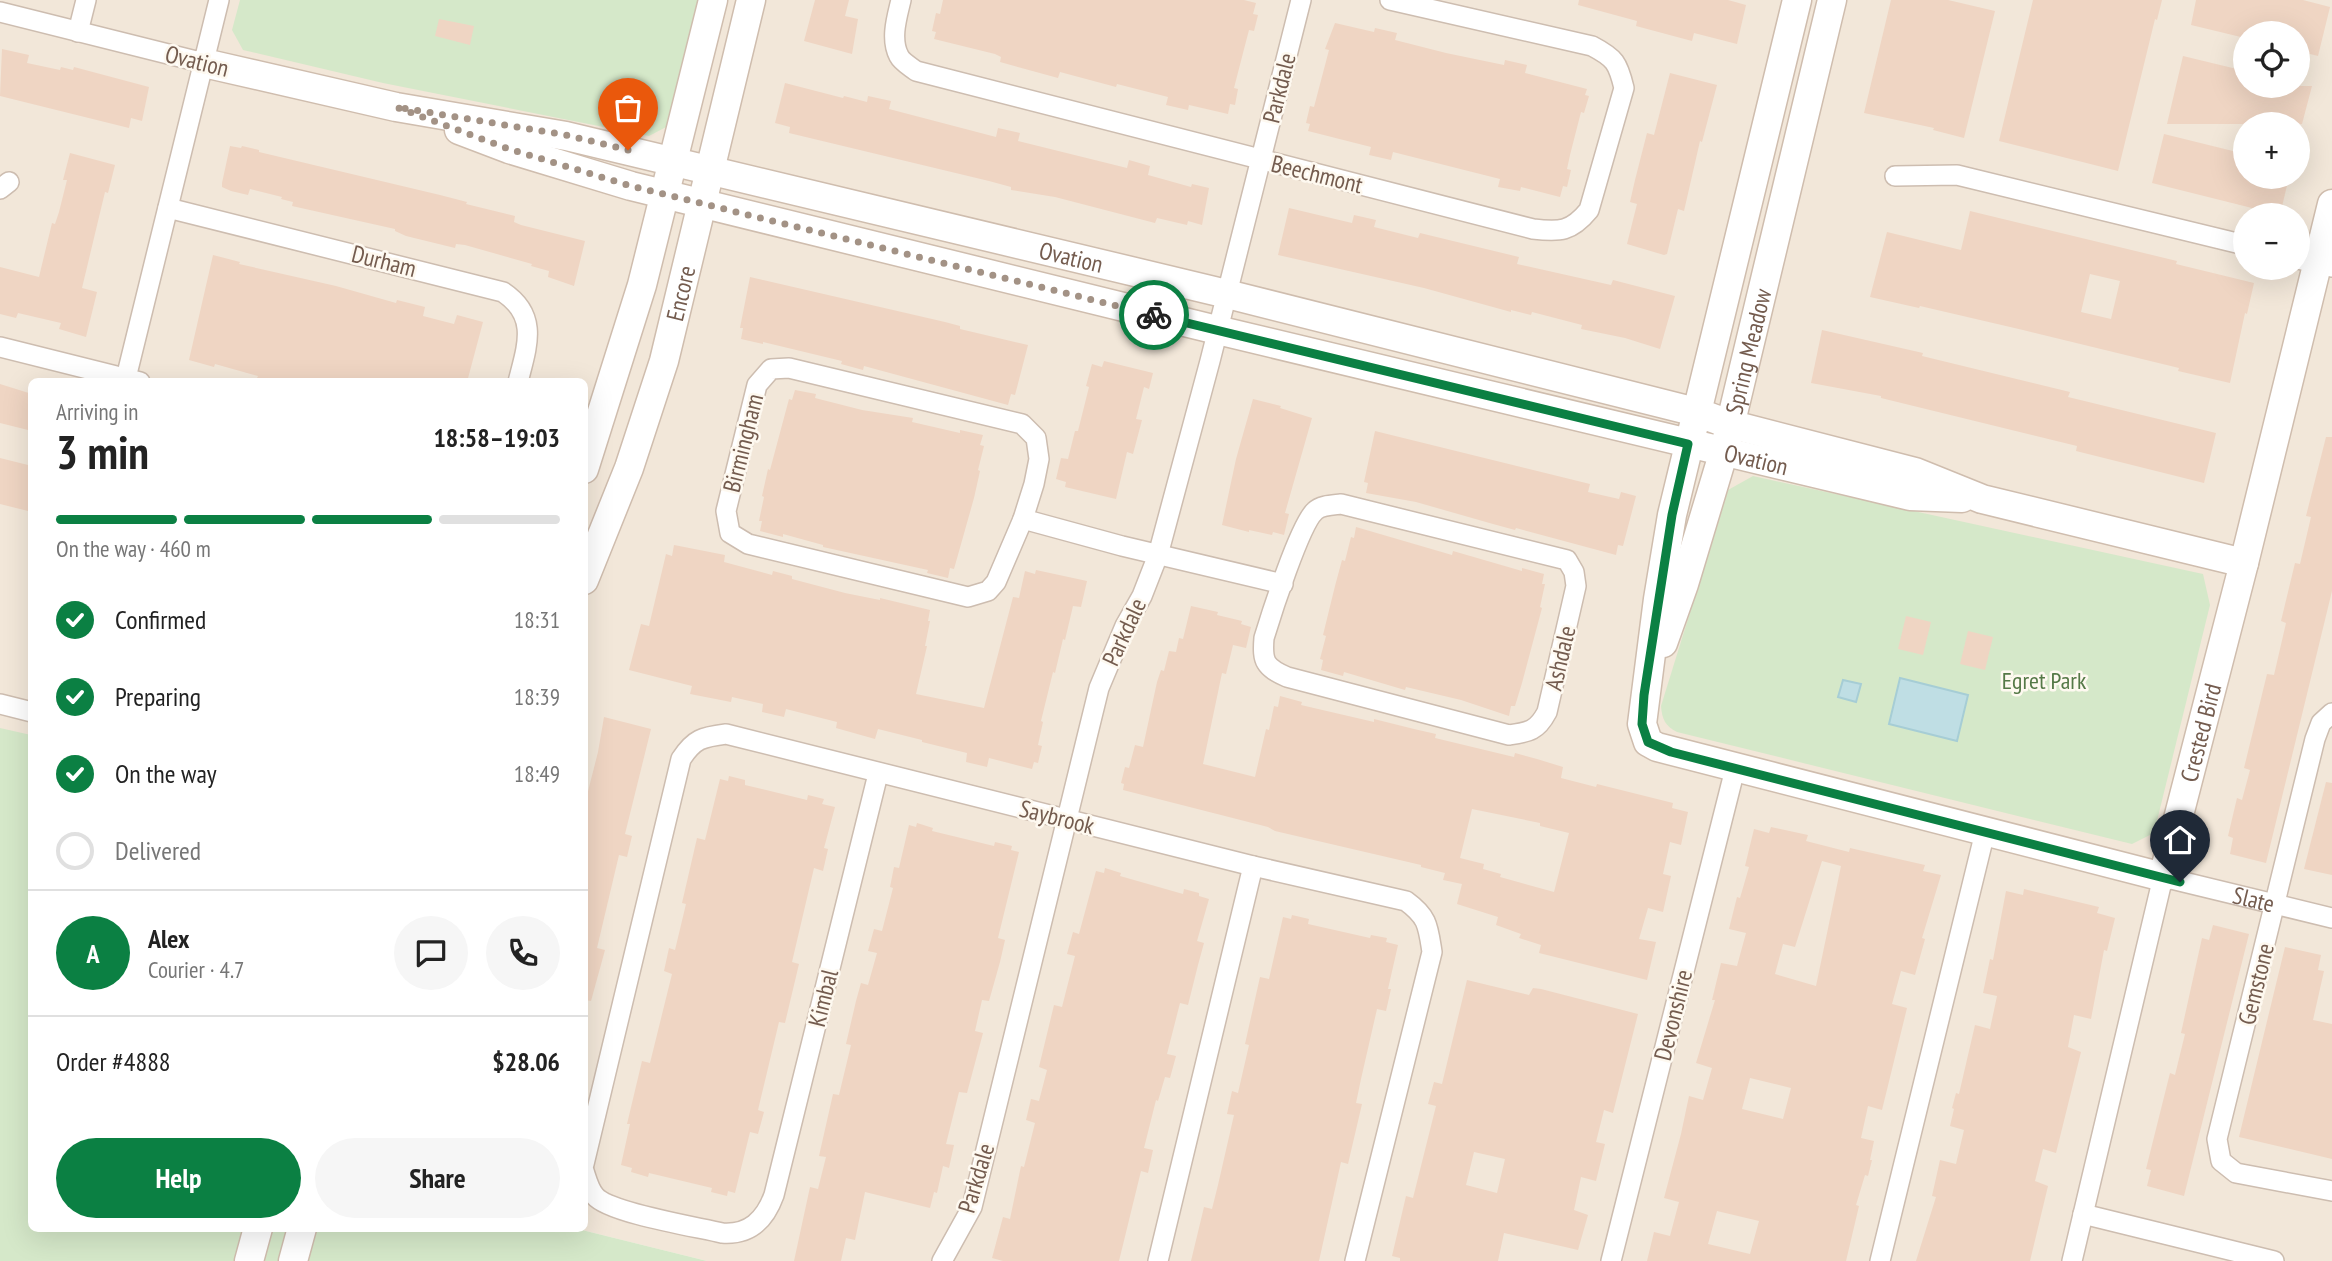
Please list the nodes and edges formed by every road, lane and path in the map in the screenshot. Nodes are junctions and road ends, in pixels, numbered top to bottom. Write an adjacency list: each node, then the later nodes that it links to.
1 (86, 0): 11 (street)
2 (219, 0): 12 (street)
3 (713, 0): 15 (street, Encore)
4 (751, 0): 16 (street, Encore)
5 (901, 0): 14 (street, Beechmont)
6 (1301, 0): 14 (street, Parkdale)
7 (1390, 0): 14 (street, Beechmont)
8 (1797, 0): 30 (street, Spring Meadow)
9 (1832, 0): 31 (street, Spring Meadow)
10 (0, 12): 11 (street, Ovation)
11 (78, 32): 12 (street, Ovation)
12 (204, 63): 13 (street, Ovation); 21 (street)
13 (396, 107): 15 (street, Ovation); 18 (street, Ovation)
14 (1261, 160): 24 (street, Parkdale)
15 (673, 162): 16 (street, Ovation); 18 (street, Encore)
16 (710, 170): 19 (street, Encore); 24 (street, Ovation)
17 (1895, 176): 22 (street)
18 (665, 193): 19 (street, Ovation); 34 (street, Encore)
19 (703, 202): 25 (street, Ovation); 39 (street, Encore)
20 (2332, 204): 23 (street, Crested Bird)
21 (168, 208): 28 (street); 29 (street, Durham)
22 (2233, 243)
23 (2316, 263): 38 (street, Crested Bird)
24 (1227, 295): 25 (street, Parkdale); 30 (street, Ovation)
25 (1217, 330): 32 (street, Ovation); 37 (street, Parkdale)
26 (0, 347): 27 (street)
27 (122, 378)
28 (130, 378)
29 (519, 378)
30 (1696, 412): 31 (street, Ovation); 32 (street, Spring Meadow)
31 (1729, 424): 33 (street, Spring Meadow); 35 (street, Ovation)
32 (1688, 444): 33 (street, Ovation); 41 (street, Spring Meadow)
33 (1724, 451): 35 (street, Ovation); 41 (street, Spring Meadow)
34 (588, 456)
35 (1982, 499): 38 (street, Ovation)
36 (1023, 519): 36 (street, Birmingham); 37 (street)
37 (1158, 555): 40 (street); 48 (street, Parkdale)
38 (2244, 563): 51 (street, Crested Bird)
39 (588, 570)
40 (1283, 584): 40 (street, Ashdale)
41 (1644, 695): 45 (street, Spring Meadow)
42 (0, 705): 43 (street)
43 (28, 711)
44 (2332, 713): 52 (street, Gemstone)
45 (1648, 742): 46 (street, Slate)
46 (1735, 769): 49 (street, Slate); 65 (street, Devonshire)
47 (878, 774): 48 (street, Saybrook); 54 (street, Saybrook); 55 (street, Kimbal)
48 (1066, 818): 50 (street, Saybrook); 62 (street, Parkdale)
49 (1985, 832): 51 (street, Slate); 66 (street)
50 (1253, 866): 63 (street); 64 (street, Saybrook)
51 (2163, 877): 52 (street, Slate); 57 (street, Crested Bird)
52 (2275, 905): 53 (street, Slate); 56 (street, Gemstone)
53 (2332, 918)
54 (588, 1147)
55 (588, 1184)
56 (2332, 1191)
57 (2083, 1214): 67 (street, Crested Bird); 68 (street)
58 (257, 1232): 60 (street)
59 (301, 1232): 61 (street)
60 (249, 1261)
61 (293, 1261)
62 (942, 1261)
63 (1158, 1261)
64 (1355, 1261)
65 (1611, 1261)
66 (1880, 1261)
67 (2072, 1261)
68 (2274, 1261)

